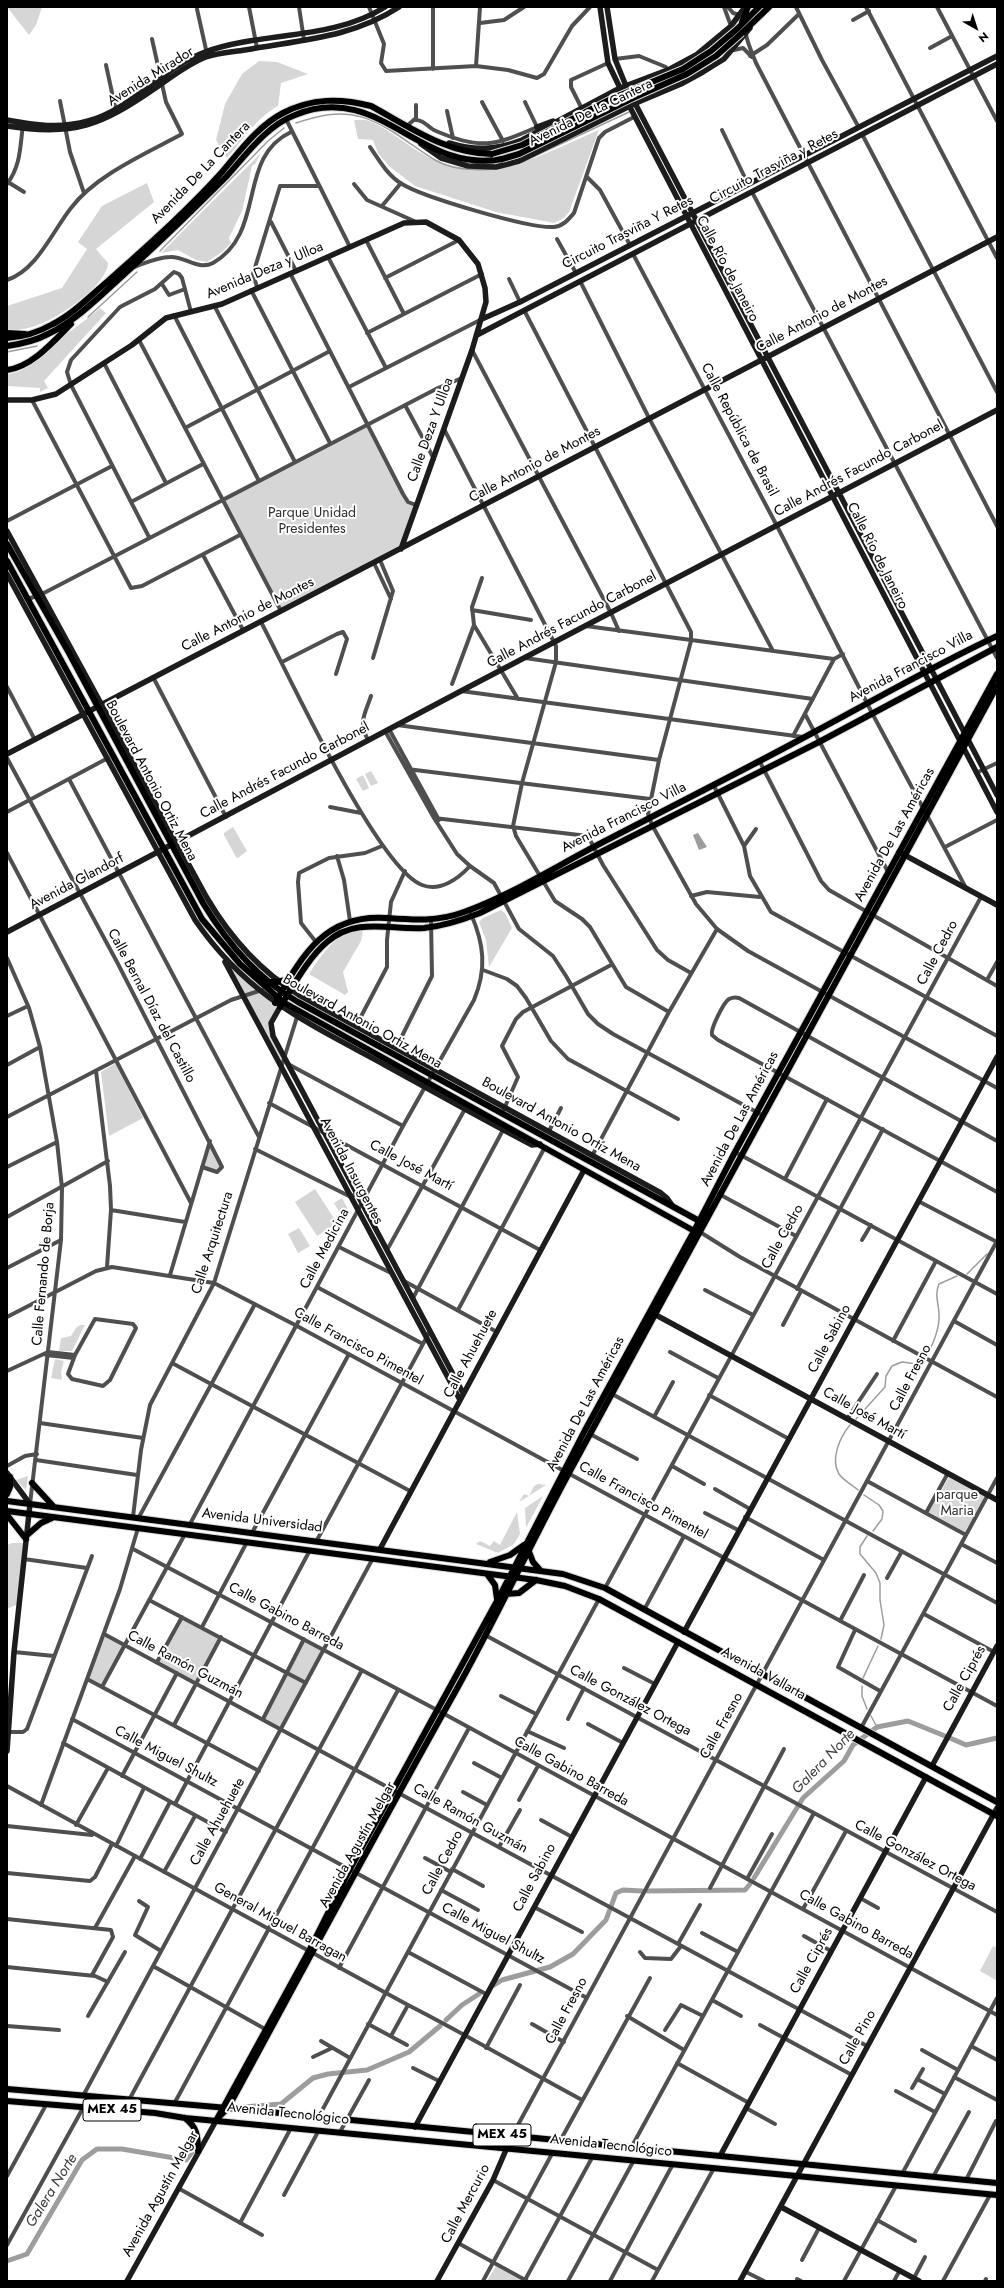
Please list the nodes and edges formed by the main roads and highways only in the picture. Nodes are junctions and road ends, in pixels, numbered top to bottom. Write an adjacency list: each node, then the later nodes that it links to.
1 (748, 7): 4 (main road)
2 (759, 7): 4 (main road, Avenida De La Cantera)
3 (769, 7): 4 (main road, Avenida De La Cantera)
4 (740, 29): 5 (main road, Avenida De La Cantera, bridge); 6 (main road, Avenida De La Cantera, bridge)
5 (358, 102): 6 (main road); 9 (main road, Avenida De La Cantera)
6 (356, 110): 7 (main road, Avenida De La Cantera)
7 (79, 315): 11 (main road, Avenida De La Cantera); 12 (main road)
8 (7, 333): 9 (main road)
9 (27, 335): 10 (main road, Avenida De La Cantera)
10 (7, 338)
11 (7, 346)
12 (7, 370)
13 (7, 544): 24 (main road, Boulevard Antonio Ortiz Mena)
14 (7, 561): 15 (main road, Boulevard Antonio Ortiz Mena)
15 (9, 574): 27 (main road, Boulevard Antonio Ortiz Mena)
16 (997, 636): 21 (main road, Avenida Francisco Villa)
17 (995, 648): 21 (main road, Avenida Francisco Villa)
18 (997, 674): 20 (main road, Avenida De Las Américas)
19 (997, 686): 20 (main road, Avenida De Las Américas)
20 (902, 854): 23 (main road, Avenida De Las Américas); 23 (main road, Avenida De Las Américas)
21 (542, 878): 22 (main road, Avenida Francisco Villa)
22 (470, 913): 25 (main road, Avenida Francisco Villa); 26 (main road, Avenida Francisco Villa)
23 (869, 914): 29 (main road, Avenida De Las Américas)
24 (268, 982): 25 (main road); 25 (main road, Boulevard Antonio Ortiz Mena)
25 (282, 986): 26 (main road, Boulevard Antonio Ortiz Mena); 27 (main road)
26 (289, 993): 27 (main road, Avenida Francisco Villa); 28 (main road, Boulevard Antonio Ortiz Mena)
27 (279, 1002): 30 (main road, Boulevard Antonio Ortiz Mena)
28 (684, 1212): 29 (main road, Boulevard Antonio Ortiz Mena); 30 (main road)
29 (702, 1222): 31 (main road, Avenida De Las Américas)
30 (679, 1224): 31 (main road, Boulevard Antonio Ortiz Mena)
31 (697, 1232): 32 (main road, Avenida De Las Américas); 32 (main road, Avenida De Las Américas)
32 (566, 1472): 41 (main road, Avenida De Las Américas)
33 (8, 1475): 35 (main road)
34 (32, 1481): 37 (main road)
35 (7, 1494)
36 (7, 1500): 37 (main road, Avenida Universidad)
37 (54, 1507): 42 (main road, Avenida Universidad)
38 (7, 1511): 40 (main road, Avenida Universidad)
39 (7, 1515): 40 (main road)
40 (53, 1517): 45 (main road, Avenida Universidad)
41 (527, 1546): 42 (main road); 43 (main road, Avenida De Las Américas); 44 (main road)
42 (485, 1563): 43 (main road, Avenida Universidad)
43 (516, 1567): 44 (main road, Avenida Vallarta); 46 (main road, Avenida De Las Américas)
44 (540, 1570): 51 (main road, Avenida Vallarta)
45 (487, 1574): 46 (main road, Avenida Universidad); 49 (main road)
46 (511, 1578): 47 (main road, Avenida Vallarta); 48 (main road, Avenida Agustín Melgar); 49 (main road, Avenida Agustín Melgar)
47 (536, 1580): 48 (main road); 52 (main road, Avenida Vallarta)
48 (506, 1594): 50 (main road, Avenida Agustín Melgar)
49 (497, 1601): 50 (main road, Avenida Agustín Melgar)
50 (440, 1712): 53 (main road, Avenida Agustín Melgar)
51 (997, 1802)
52 (995, 1815)
53 (311, 1952): 55 (main road, Avenida Agustín Melgar); 57 (main road, Avenida Agustín Melgar)
54 (7, 2089): 57 (main road, Avenida Tecnológico / MEX 45)
55 (234, 2098): 57 (main road, Avenida Agustín Melgar); 58 (main road)
56 (7, 2101): 59 (main road, Avenida Tecnológico / MEX 45)
57 (225, 2108): 58 (main road, Avenida Tecnológico / MEX 45); 60 (main road, Avenida Agustín Melgar)
58 (241, 2110): 62 (main road, Avenida Tecnológico / MEX 45)
59 (185, 2118): 60 (main road, Avenida Tecnológico / MEX 45); 61 (main road)
60 (216, 2120): 63 (main road, Avenida Tecnológico / MEX 45)
61 (198, 2151)
62 (997, 2183)
63 (997, 2196)

